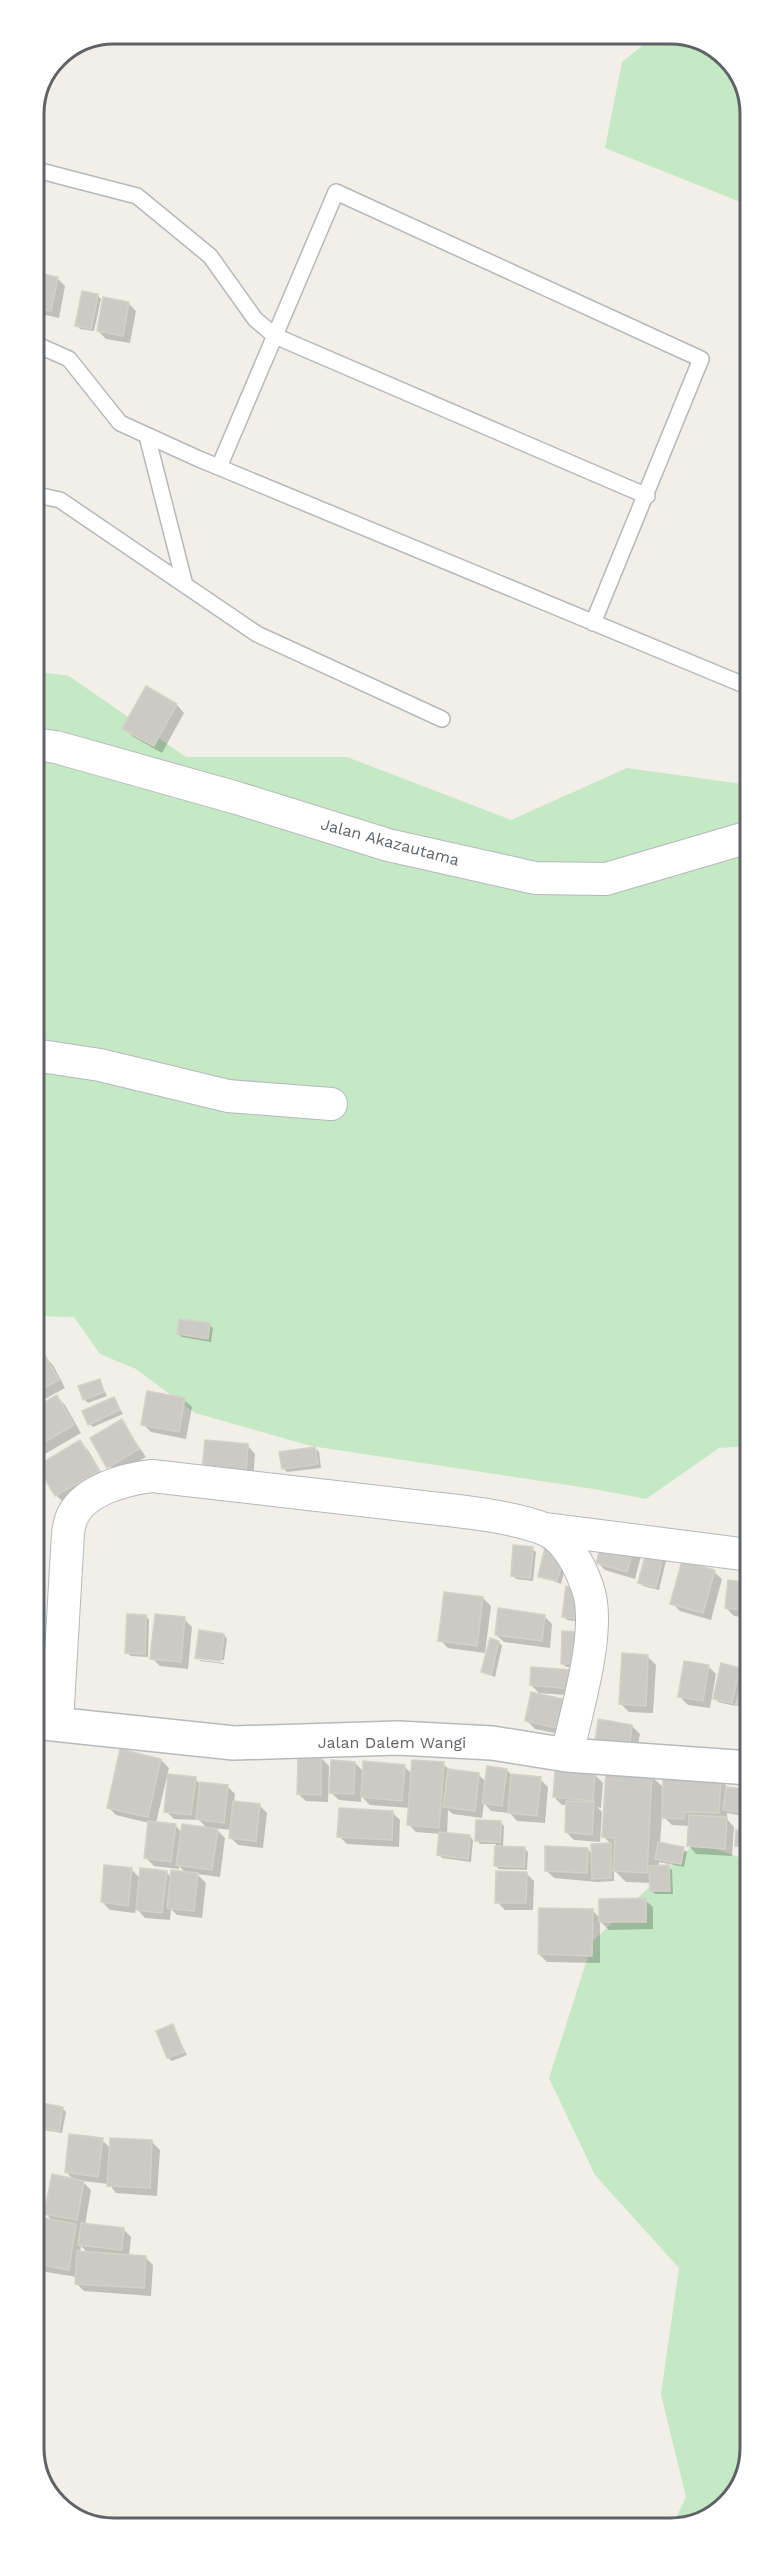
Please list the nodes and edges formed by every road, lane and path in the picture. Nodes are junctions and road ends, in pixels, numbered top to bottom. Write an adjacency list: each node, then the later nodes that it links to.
1 (44, 172): 2 (lane)
2 (275, 336): 5 (lane); 7 (lane); 7 (lane)
3 (44, 348): 4 (lane)
4 (147, 436): 5 (lane); 8 (lane)
5 (219, 467): 9 (lane)
6 (44, 496): 8 (lane)
7 (647, 496): 9 (lane)
8 (184, 585): 11 (lane)
9 (593, 623): 10 (lane)
10 (740, 683)
11 (442, 719)
12 (44, 745): 13 (street, Jalan Akazautama)
13 (740, 840)
14 (44, 1057): 15 (street)
15 (331, 1104)
16 (546, 1529): 17 (street); 18 (street); 19 (street)
17 (740, 1554)
18 (46, 1723): 19 (street, Jalan Dalem Wangi)
19 (567, 1755): 20 (street, Jalan Dalem Wangi)
20 (740, 1766)

